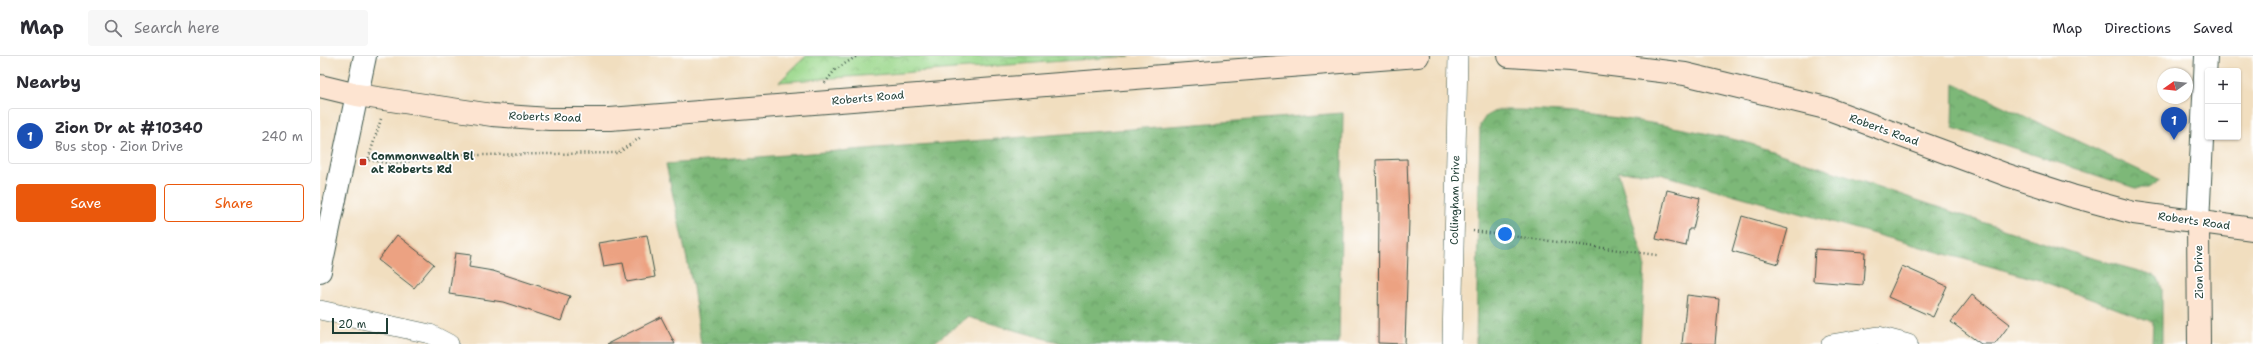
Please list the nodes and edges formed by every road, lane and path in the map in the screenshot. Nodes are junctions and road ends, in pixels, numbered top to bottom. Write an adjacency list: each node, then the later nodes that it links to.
1 (365, 56): 8 (street)
2 (857, 56): 9 (path)
3 (1418, 56): 9 (main road, Roberts Road)
4 (1458, 56): 13 (street, Collingham Drive)
5 (1509, 56): 12 (main road, Roberts Road)
6 (2206, 56): 12 (street, Zion Drive)
7 (320, 86): 8 (main road, Roberts Road)
8 (357, 95): 9 (main road, Roberts Road); 16 (street)
9 (818, 102)
10 (382, 118): 11 (path)
11 (643, 136)
12 (2198, 223): 14 (main road, Roberts Road); 22 (main road, Zion Drive)
13 (1455, 228): 15 (path); 19 (street, Collingham Drive)
14 (2253, 229)
15 (1657, 255)
16 (320, 271)
17 (320, 310): 18 (street)
18 (449, 344)
19 (1452, 344)
20 (1831, 344): 21 (street)
21 (1908, 344)
22 (2200, 344)

